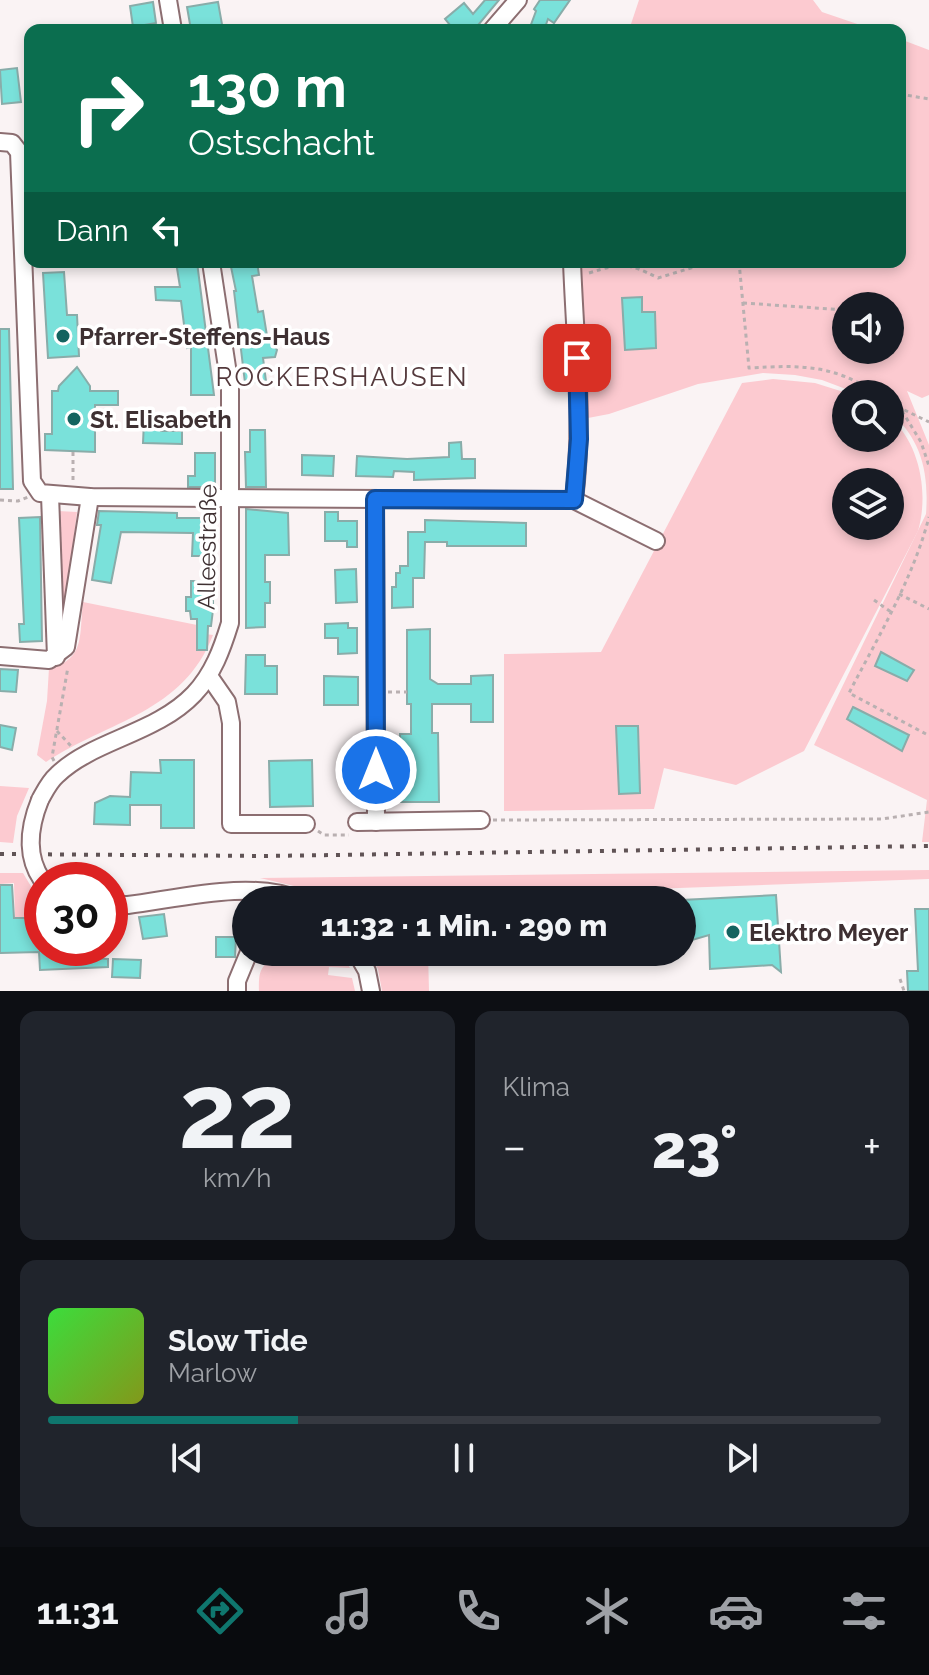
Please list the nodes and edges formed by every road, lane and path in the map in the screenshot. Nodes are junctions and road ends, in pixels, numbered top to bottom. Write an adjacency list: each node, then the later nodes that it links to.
1 (168, 0): 3 (street)
2 (518, 0): 4 (street)
3 (172, 24)
4 (497, 24)
5 (906, 95): 6 (path)
6 (929, 99)
7 (0, 142): 8 (street)
8 (24, 174)
9 (28, 268): 25 (street)
10 (212, 268): 27 (street, Alleestraße)
11 (572, 268): 12 (path); 30 (street)
12 (605, 268)
13 (638, 268): 14 (path)
14 (691, 268)
15 (737, 268): 16 (path)
16 (743, 303): 17 (path); 18 (path)
17 (832, 309)
18 (853, 380)
19 (904, 412): 21 (path)
20 (904, 414): 23 (path)
21 (929, 422)
22 (73, 452): 24 (path)
23 (929, 466)
24 (73, 483)
25 (45, 494): 26 (street); 29 (path); 37 (street)
26 (90, 497): 27 (street); 37 (street)
27 (232, 499): 28 (street); 39 (street, Alleestraße)
28 (375, 499): 30 (street); 47 (street)
29 (0, 500)
30 (574, 500): 32 (street)
31 (929, 517): 33 (path)
32 (656, 541)
33 (899, 594): 35 (path); 36 (path)
34 (874, 600): 36 (path)
35 (929, 609)
36 (891, 612): 41 (path)
37 (61, 652): 38 (street); 40 (path)
38 (0, 656)
39 (209, 676): 42 (street, Alleestraße); 48 (street)
40 (57, 731): 42 (path); 43 (path)
41 (926, 734)
42 (81, 759): 43 (street, Alleestraße)
43 (60, 771): 49 (street, Alleestraße, bridge)
44 (929, 812): 45 (path)
45 (481, 820): 47 (street)
46 (357, 822): 47 (street); 48 (path)
47 (376, 822)
48 (306, 824)
49 (34, 862)
50 (232, 896): 51 (street)
51 (128, 905)
52 (243, 966): 55 (street)
53 (364, 966): 56 (street)
54 (900, 979): 57 (path)
55 (237, 991)
56 (371, 991)
57 (904, 991)

